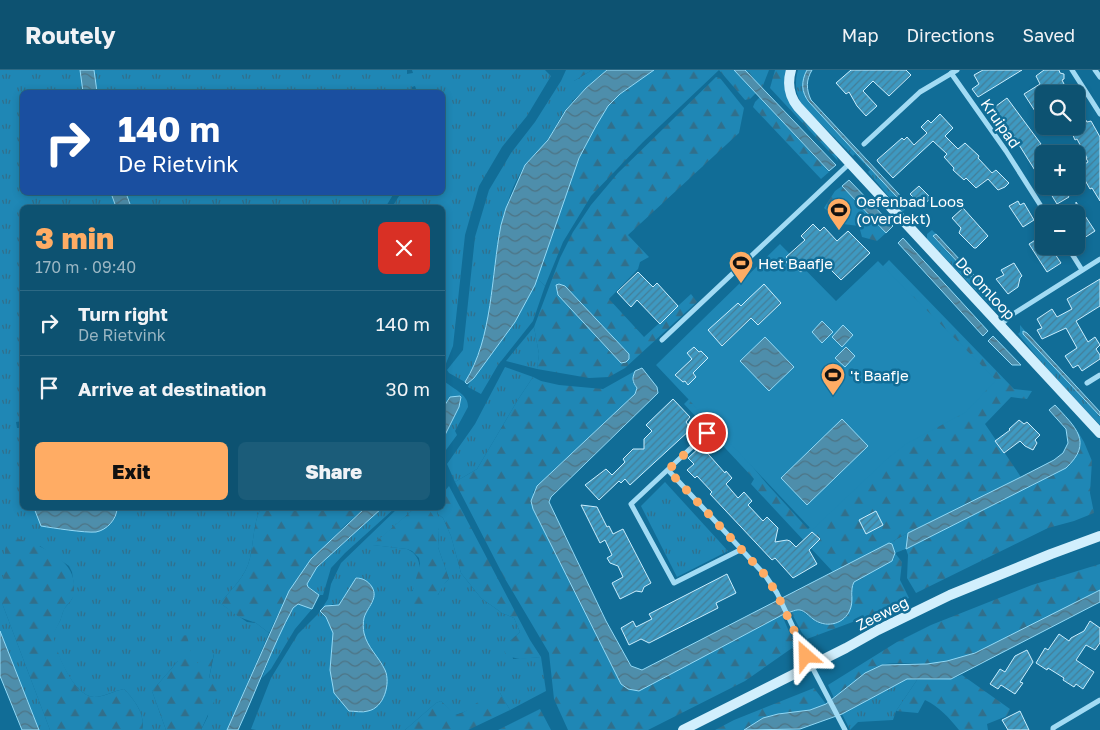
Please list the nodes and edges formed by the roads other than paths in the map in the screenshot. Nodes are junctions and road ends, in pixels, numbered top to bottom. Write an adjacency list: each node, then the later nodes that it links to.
1 (791, 70): 9 (street, De Omloop)
2 (956, 70): 5 (street)
3 (1072, 70): 7 (street)
4 (1095, 70): 6 (street)
5 (951, 73): 8 (street); 10 (street, Kruipad)
6 (1100, 77)
7 (1100, 112)
8 (864, 144)
9 (850, 163): 14 (street, De Omloop); 15 (street)
10 (1040, 205)
11 (1073, 255): 13 (street)
12 (1100, 259): 13 (street)
13 (1082, 270): 14 (street)
14 (1000, 325): 19 (street, De Omloop)
15 (662, 340)
16 (1100, 375): 17 (street)
17 (1087, 383)
18 (707, 433): 20 (street)
19 (1100, 433)
20 (668, 470): 22 (street); 22 (street)
21 (1100, 536): 23 (street, Zeeweg)
22 (742, 549): 23 (street)
23 (811, 665): 25 (street, Zeeweg); 26 (street)
24 (1100, 700): 27 (street)
25 (683, 730)
26 (845, 730)
27 (1053, 730)

